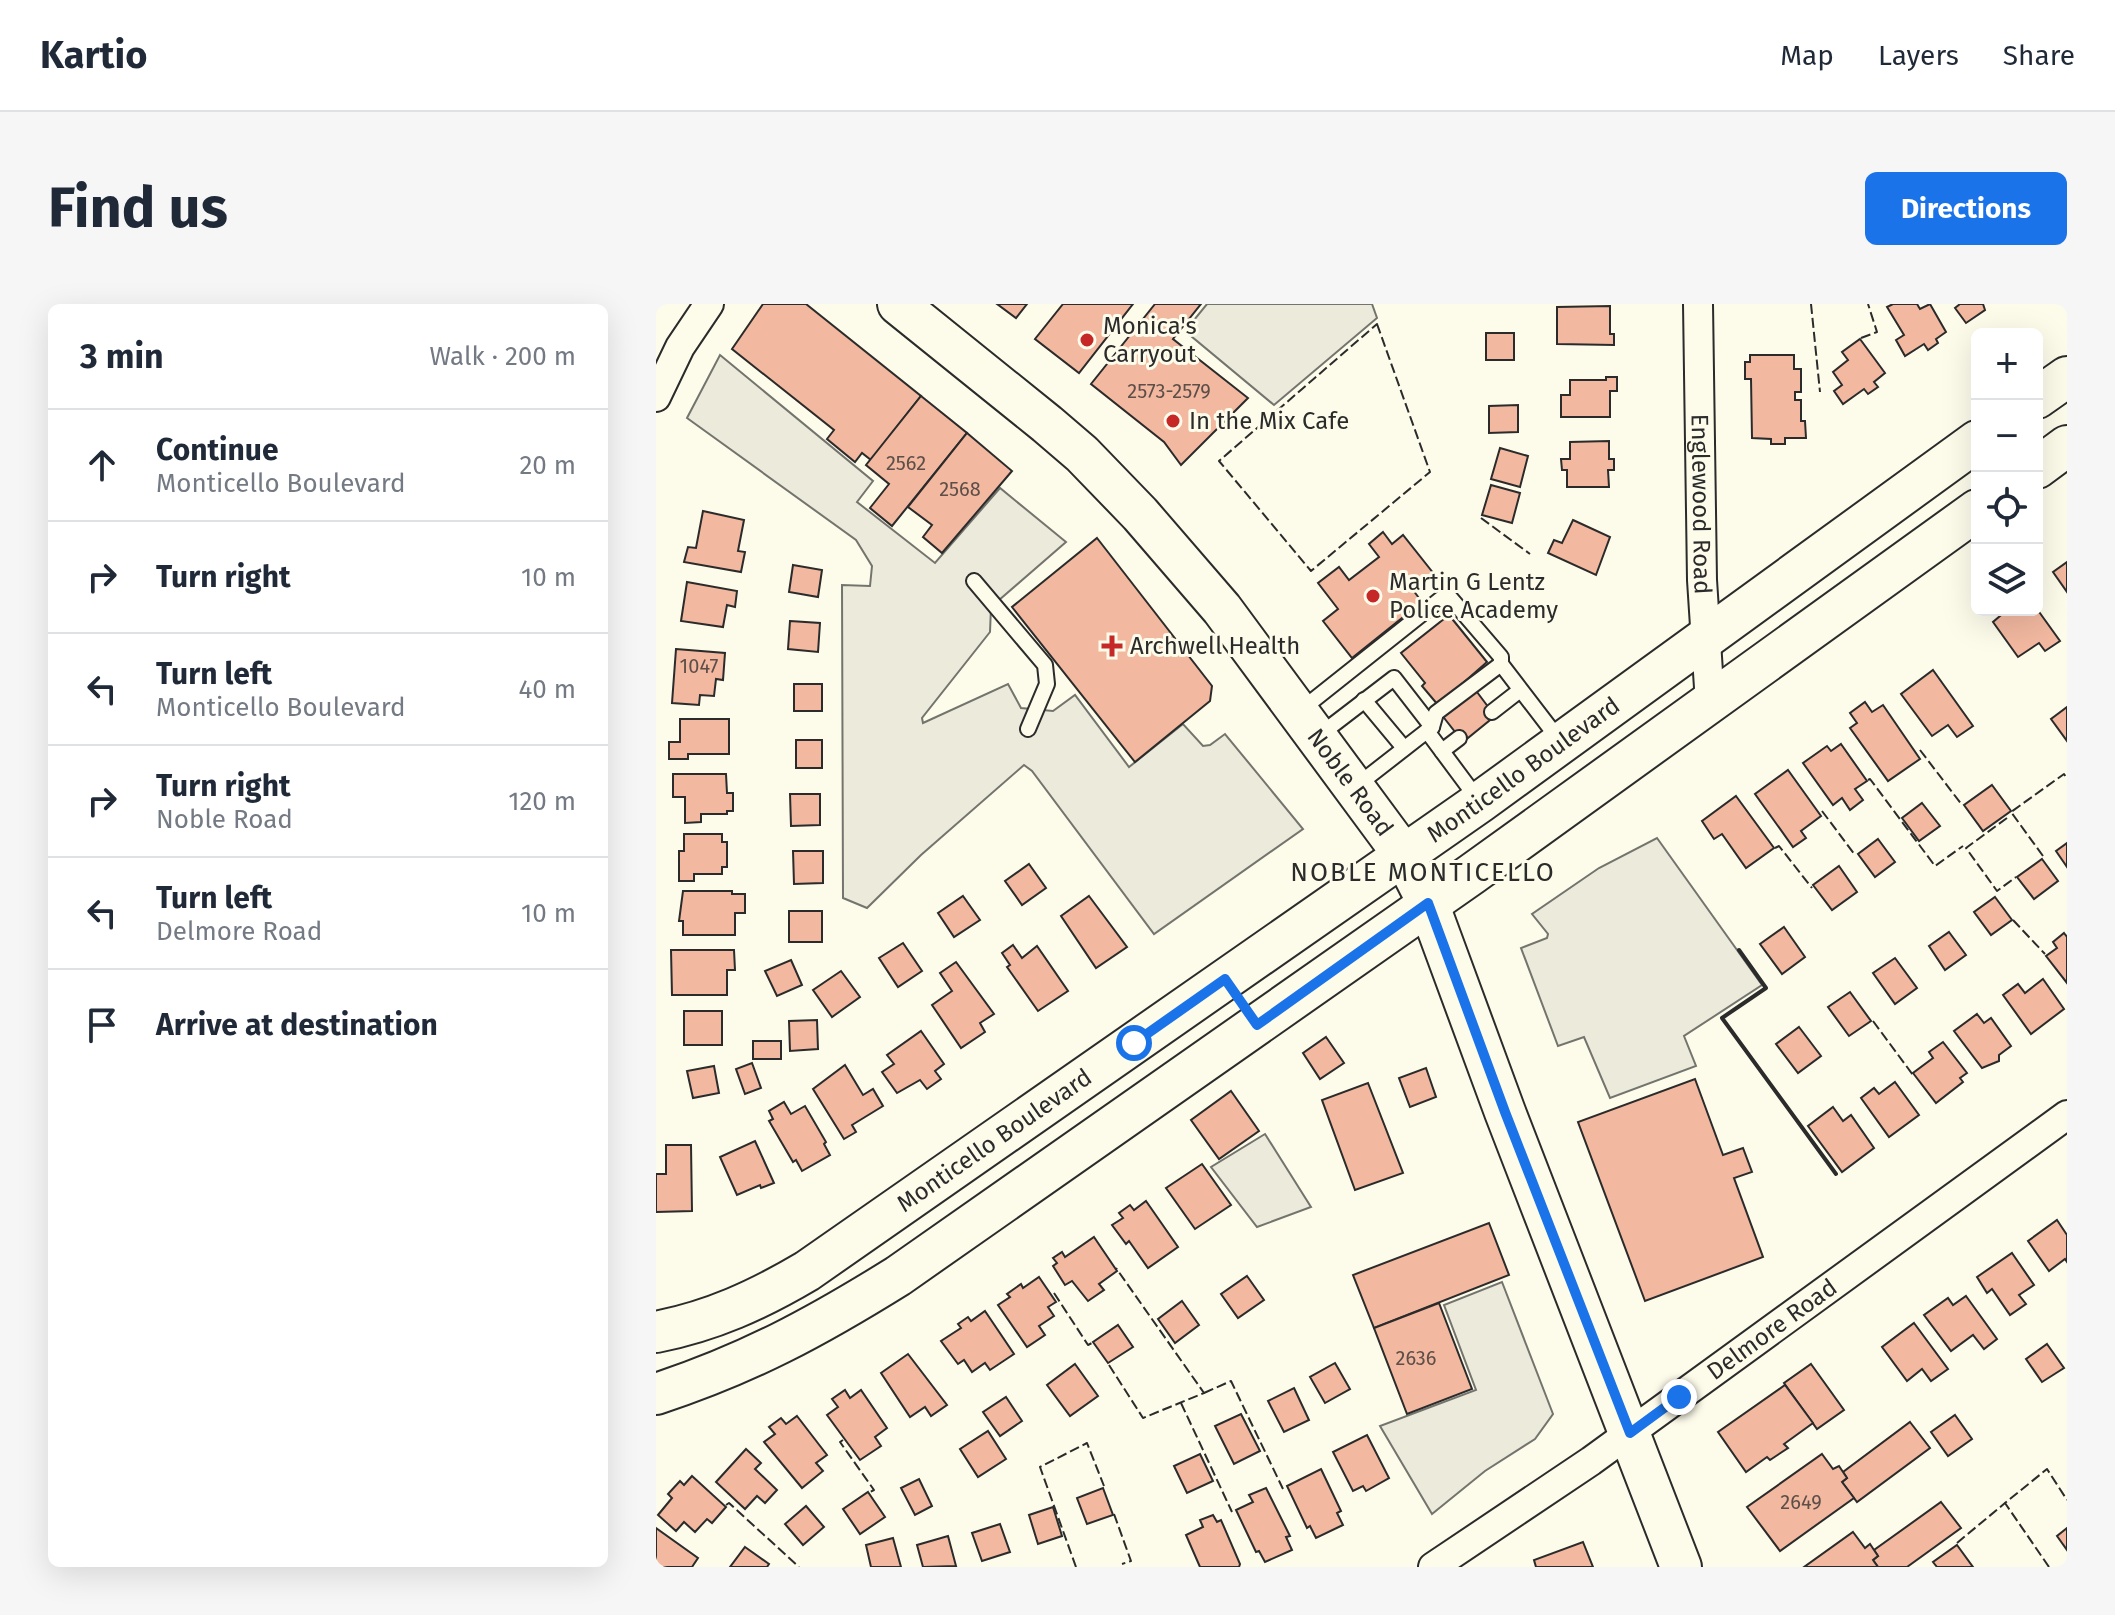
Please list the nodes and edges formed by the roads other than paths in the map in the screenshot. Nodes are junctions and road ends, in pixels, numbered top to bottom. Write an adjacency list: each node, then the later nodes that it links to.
1 (709, 304): 6 (street)
2 (898, 304): 18 (main road, Noble Road)
3 (1698, 304): 12 (street, Englewood Road)
4 (2067, 377): 5 (main road)
5 (2043, 394)
6 (656, 397)
7 (1971, 445): 12 (main road, Monticello Boulevard)
8 (2067, 446): 9 (main road)
9 (2043, 464)
10 (1971, 514): 16 (main road)
11 (974, 581): 19 (lane)
12 (1705, 637): 16 (street, Englewood Road); 23 (main road, Monticello Boulevard)
13 (1501, 664): 14 (lane); 18 (lane); 20 (lane)
14 (1519, 691): 17 (lane); 23 (lane)
15 (1364, 700): 18 (lane); 20 (lane); 22 (lane)
16 (1710, 703): 26 (main road)
17 (1492, 712)
18 (1308, 724): 25 (main road, Noble Road)
19 (1028, 729)
20 (1430, 729): 22 (lane); 24 (lane)
21 (1459, 738): 24 (lane)
22 (1404, 748): 25 (lane)
23 (1554, 749): 26 (main road); 27 (main road, Monticello Boulevard)
24 (1442, 751): 27 (lane)
25 (1355, 787): 28 (main road, Noble Road)
26 (1579, 796): 29 (main road)
27 (1480, 802): 28 (main road, Monticello Boulevard)
28 (1403, 854): 29 (main road, Noble Road); 30 (main road, Monticello Boulevard)
29 (1428, 903): 31 (main road); 35 (main road, Noble Road)
30 (1225, 979): 31 (main road); 33 (main road, Monticello Boulevard)
31 (1257, 1025): 34 (main road)
32 (2067, 1115): 35 (street, Delmore Road)
33 (656, 1332)
34 (656, 1394)
35 (1630, 1433): 36 (street, Delmore Road); 37 (main road, Noble Road)
36 (1433, 1567)
37 (1681, 1567)

